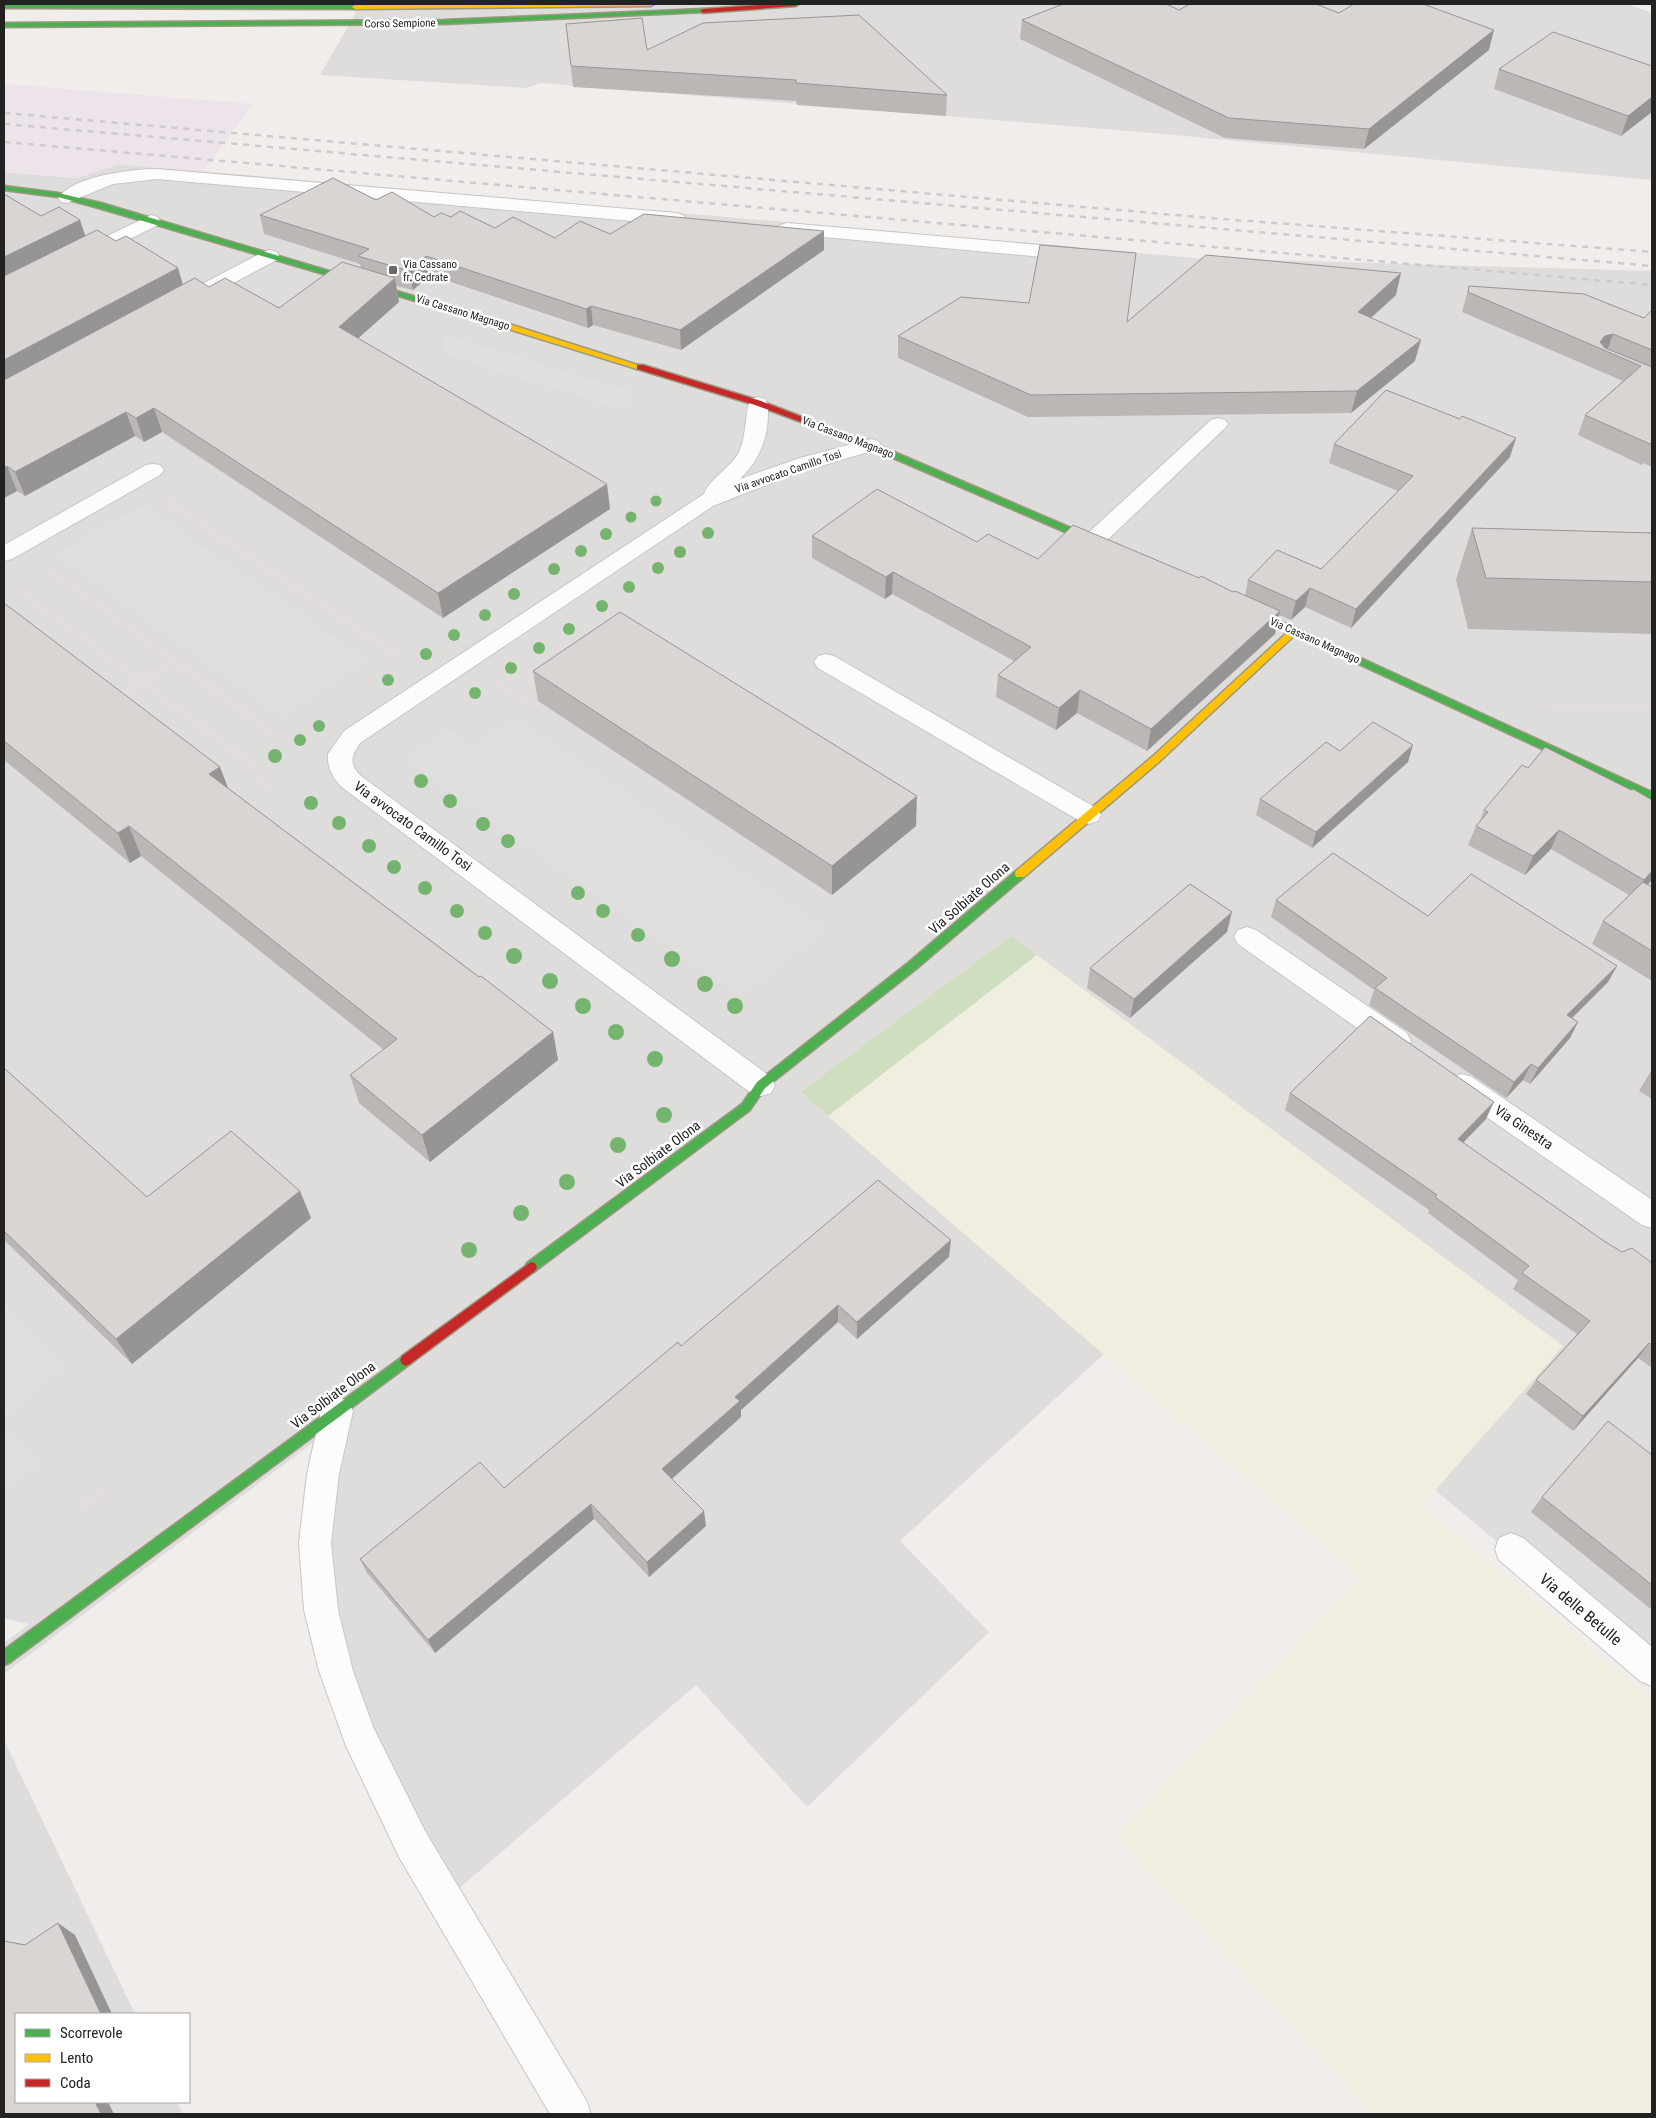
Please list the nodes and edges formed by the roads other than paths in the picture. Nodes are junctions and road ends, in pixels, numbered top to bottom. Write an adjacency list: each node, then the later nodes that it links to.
1 (651, 4): 3 (street)
2 (796, 4): 4 (street, Corso Sempione)
3 (4, 6)
4 (4, 25)
5 (4, 188): 6 (street, Via Cassano Magnago)
6 (67, 198): 7 (street, Via Cassano Magnago); 8 (street)
7 (151, 221): 10 (street, Via Cassano Magnago); 12 (street)
8 (697, 221)
9 (765, 227): 11 (street)
10 (270, 256): 13 (street); 14 (street, Via Cassano Magnago)
11 (1093, 256)
12 (64, 265)
13 (176, 306)
14 (758, 403): 16 (street, Via Cassano Magnago); 18 (street, Via avvocato Camillo Tosi)
15 (1218, 424): 19 (street)
16 (871, 445): 18 (street, Via avvocato Camillo Tosi); 19 (street, Via Cassano Magnago)
17 (144, 475): 20 (street)
18 (705, 501): 29 (street, Via avvocato Camillo Tosi)
19 (1102, 544)
20 (4, 554)
21 (1234, 603): 22 (street, Via Cassano Magnago)
22 (1294, 631): 24 (street, Via Cassano Magnago); 25 (street, Via Solbiate Olona)
23 (826, 662): 25 (street)
24 (1652, 796)
25 (1088, 815): 29 (street, Via Solbiate Olona)
26 (1247, 937): 27 (street)
27 (1419, 1056)
28 (1444, 1072): 30 (street, Via Ginestra)
29 (761, 1086): 31 (street, Via Solbiate Olona)
30 (1652, 1216)
31 (337, 1411): 33 (street, Via Solbiate Olona); 35 (street)
32 (1510, 1549): 34 (street, Via delle Betulle)
33 (4, 1658)
34 (1652, 1670)
35 (572, 2114)

